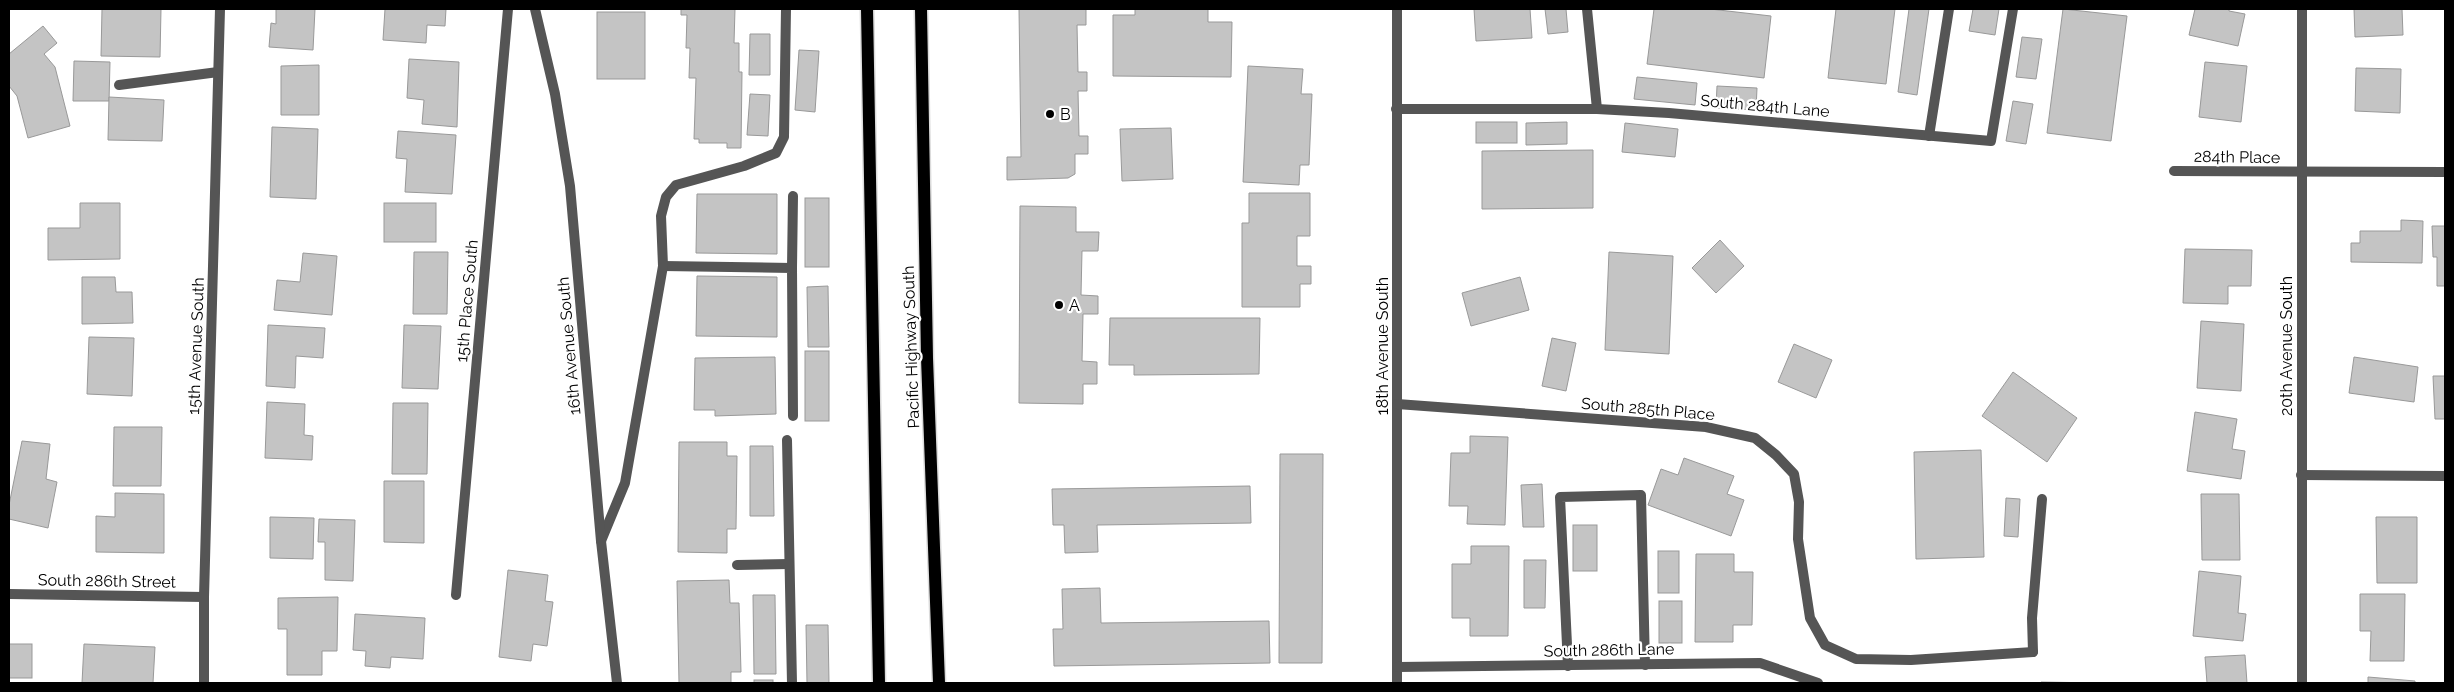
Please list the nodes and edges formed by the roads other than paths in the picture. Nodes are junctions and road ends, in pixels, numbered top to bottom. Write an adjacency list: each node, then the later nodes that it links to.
1 (220, 9): 12 (street, 15th Avenue South)
2 (508, 9): 33 (street, 15th Place South)
3 (536, 9): 29 (street, 16th Avenue South)
4 (786, 9): 21 (street)
5 (867, 9): 41 (main road)
6 (921, 9): 42 (main road, Pacific Highway South)
7 (1397, 9): 14 (street, 18th Avenue South)
8 (1587, 9): 15 (street)
9 (1949, 9): 16 (street)
10 (2013, 9): 16 (street, South 284th Lane)
11 (2302, 9): 19 (street, 20th Avenue South)
12 (218, 72): 13 (street); 34 (street, 15th Avenue South)
13 (119, 85)
14 (1396, 109): 15 (street, South 284th Lane); 23 (street, 18th Avenue South)
15 (1597, 109): 16 (street, South 284th Lane)
16 (1929, 136)
17 (2174, 171): 19 (street, 284th Place)
18 (2445, 172): 19 (street, 284th Place)
19 (2300, 173): 26 (street, 20th Avenue South)
20 (793, 196): 22 (street)
21 (662, 266): 22 (street); 29 (street)
22 (792, 268): 24 (street)
23 (1397, 404): 28 (street, South 285th Place); 37 (street, 18th Avenue South)
24 (793, 416)
25 (787, 440): 30 (street)
26 (2301, 475): 27 (street); 45 (street, 20th Avenue South)
27 (2445, 476)
28 (2042, 499)
29 (601, 541): 39 (street, 16th Avenue South)
30 (789, 564): 31 (street); 40 (street)
31 (737, 565)
32 (9, 594): 34 (street, South 286th Street)
33 (456, 595)
34 (204, 597): 38 (street, 15th Avenue South)
35 (1645, 665): 36 (street, South 286th Lane); 36 (street); 44 (street, South 286th Lane)
36 (1568, 666): 37 (street, South 286th Lane)
37 (1398, 667): 43 (street, 18th Avenue South)
38 (204, 683)
39 (617, 683)
40 (792, 683)
41 (879, 683)
42 (939, 683)
43 (1398, 683)
44 (1818, 683)
45 (2302, 683)

